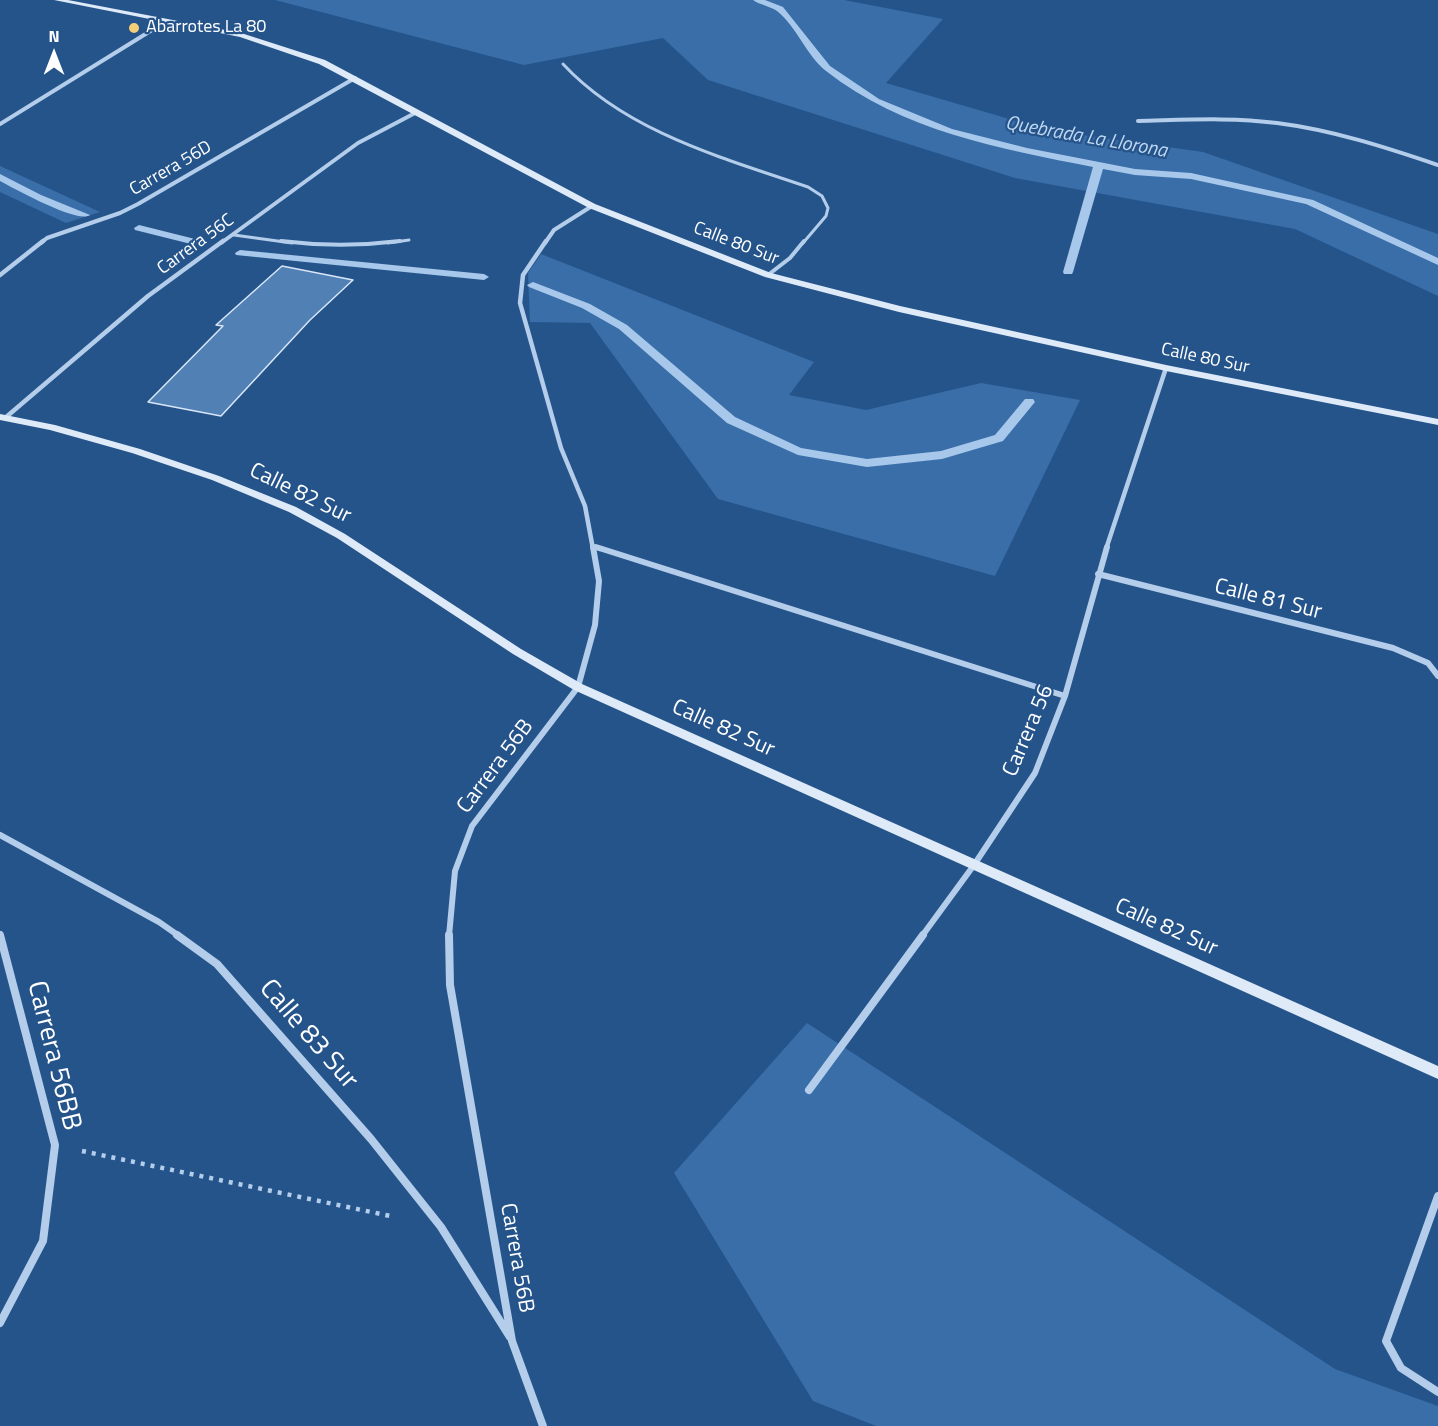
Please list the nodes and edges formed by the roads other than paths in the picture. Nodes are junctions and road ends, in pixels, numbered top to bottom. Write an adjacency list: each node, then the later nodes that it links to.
1 (57, 0): 2 (street, Calle 80 Sur)
2 (165, 22): 4 (street, Calle 80 Sur); 7 (street)
3 (563, 63): 13 (lane)
4 (355, 78): 5 (street, Calle 80 Sur); 12 (street, Carrera 56D)
5 (417, 112): 9 (street, Calle 80 Sur); 10 (street, Carrera 56C)
6 (1138, 121): 8 (street)
7 (0, 124)
8 (1438, 165)
9 (592, 206): 13 (street, Calle 80 Sur); 17 (street, Carrera 56B)
10 (234, 235): 11 (lane); 15 (street, Carrera 56C)
11 (409, 240)
12 (0, 275)
13 (768, 275): 14 (street, Calle 80 Sur)
14 (1166, 368): 16 (street, Calle 80 Sur); 18 (street, Carrera 56)
15 (3, 418): 20 (street, Calle 82 Sur)
16 (1438, 423)
17 (595, 548): 20 (street, Carrera 56B); 21 (street)
18 (1098, 574): 19 (street, Calle 81 Sur); 21 (street, Carrera 56)
19 (1438, 676)
20 (578, 687): 23 (street, Calle 82 Sur); 29 (street, Carrera 56B)
21 (1065, 696): 23 (street, Carrera 56)
22 (0, 835): 29 (street, Calle 83 Sur)
23 (974, 865): 25 (street, Calle 82 Sur); 26 (street, Carrera 56)
24 (0, 934): 28 (street, Carrera 56BB)
25 (1438, 1073)
26 (809, 1090)
27 (1438, 1196): 30 (street)
28 (0, 1323)
29 (512, 1341): 31 (street, Carrera 56B)
30 (1438, 1392)
31 (543, 1426)

